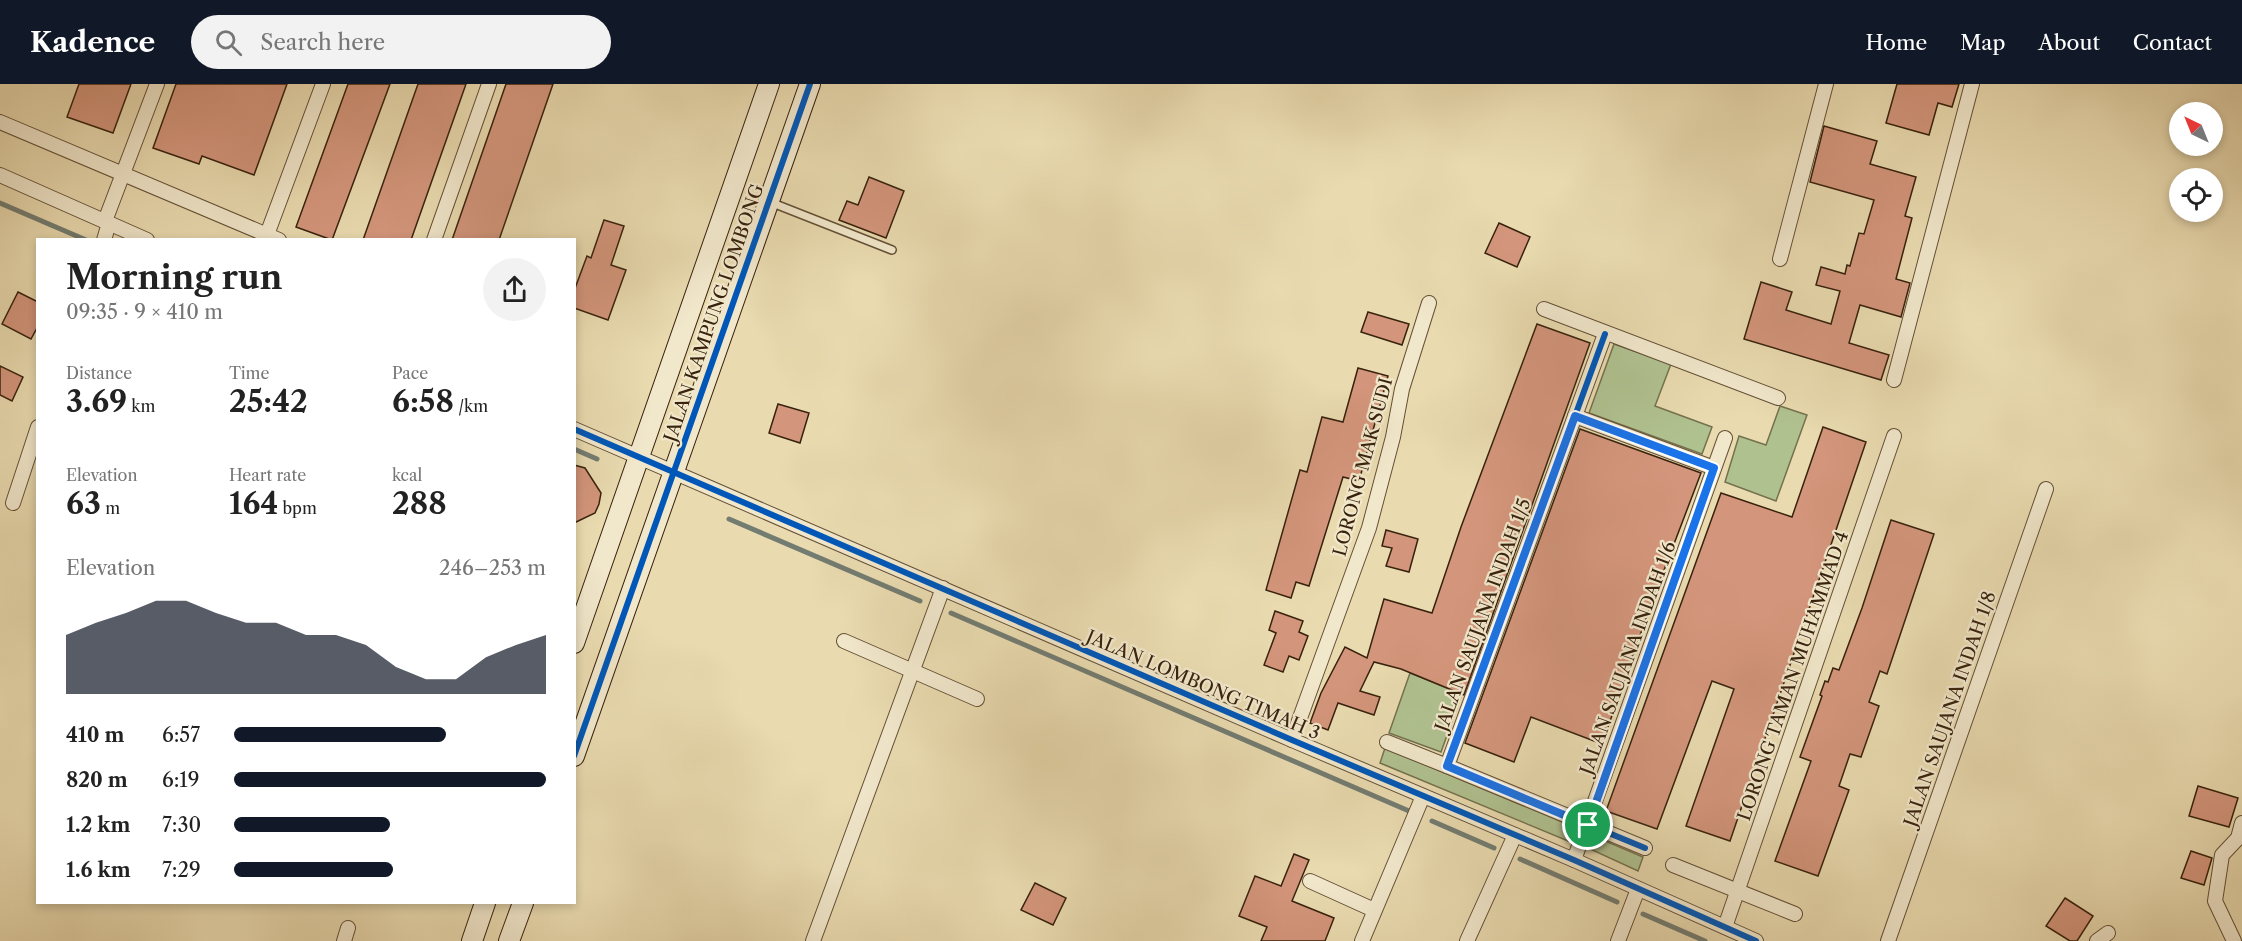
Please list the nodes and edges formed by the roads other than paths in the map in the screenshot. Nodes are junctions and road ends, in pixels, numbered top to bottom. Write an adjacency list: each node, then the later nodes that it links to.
1 (156, 84): 10 (street)
2 (323, 84): 15 (street)
3 (489, 84): 16 (street)
4 (769, 84): 29 (street, JALAN KAMPUNG LOMBONG)
5 (810, 84): 11 (street, JALAN KAMPUNG LOMBONG)
6 (1826, 84): 18 (street)
7 (1972, 84): 22 (street)
8 (0, 122): 10 (street)
9 (0, 175): 12 (street)
10 (123, 175): 12 (street); 15 (street)
11 (768, 201): 17 (lane); 31 (street, JALAN KAMPUNG LOMBONG)
12 (107, 222): 13 (street); 14 (street)
13 (104, 238)
14 (143, 238)
15 (270, 238)
16 (435, 238)
17 (892, 250)
18 (1780, 259)
19 (1430, 303): 39 (street, LORONG MAK SUDI)
20 (1544, 309): 21 (street)
21 (1605, 334): 23 (street); 24 (street, JALAN SAUJANA INDAH 1/5)
22 (1894, 380)
23 (1778, 398)
24 (1575, 416): 30 (street); 42 (street, JALAN SAUJANA INDAH 1/5)
25 (576, 430): 29 (street, JALAN LOMBONG TIMAH 3)
26 (36, 432): 33 (street)
27 (1894, 436): 52 (street, LORONG TAMAN MUHAMMAD 4)
28 (1725, 438): 30 (street, JALAN SAUJANA INDAH 1/6)
29 (639, 457): 31 (street, JALAN LOMBONG TIMAH 3); 35 (street, JALAN KAMPUNG LOMBONG)
30 (1714, 468): 45 (street, JALAN SAUJANA INDAH 1/6)
31 (675, 473): 34 (street, JALAN LOMBONG TIMAH 3); 41 (street, JALAN KAMPUNG LOMBONG)
32 (2046, 489): 65 (street, JALAN SAUJANA INDAH 1/8)
33 (13, 503)
34 (943, 588): 37 (street); 39 (street, JALAN LOMBONG TIMAH 3)
35 (576, 637)
36 (844, 641): 37 (street)
37 (912, 671): 38 (street); 60 (street)
38 (977, 699)
39 (1292, 740): 43 (street, JALAN LOMBONG TIMAH 3)
40 (1387, 742): 42 (street)
41 (576, 750)
42 (1447, 766): 45 (street)
43 (1423, 796): 46 (street, JALAN LOMBONG TIMAH 3); 55 (street)
44 (2242, 823): 66 (street)
45 (1588, 825): 47 (street); 48 (street, JALAN SAUJANA INDAH 1/6)
46 (1515, 835): 48 (street, JALAN LOMBONG TIMAH 3); 62 (street)
47 (1645, 848)
48 (1574, 860): 51 (street, JALAN LOMBONG TIMAH 3)
49 (1673, 865): 52 (street)
50 (1310, 881): 55 (street)
51 (1638, 889): 57 (street, JALAN LOMBONG TIMAH 3); 63 (street)
52 (1737, 891): 56 (street); 57 (street, LORONG TAMAN MUHAMMAD 4)
53 (485, 904): 58 (street)
54 (523, 904): 59 (street)
55 (1374, 910): 61 (street)
56 (1795, 914)
57 (1725, 927): 64 (street, JALAN LOMBONG TIMAH 3)
58 (472, 941)
59 (509, 941)
60 (813, 941)
61 (1362, 941)
62 (1467, 941)
63 (1618, 941)
64 (1756, 941)
65 (1888, 941)
66 (2234, 941)

